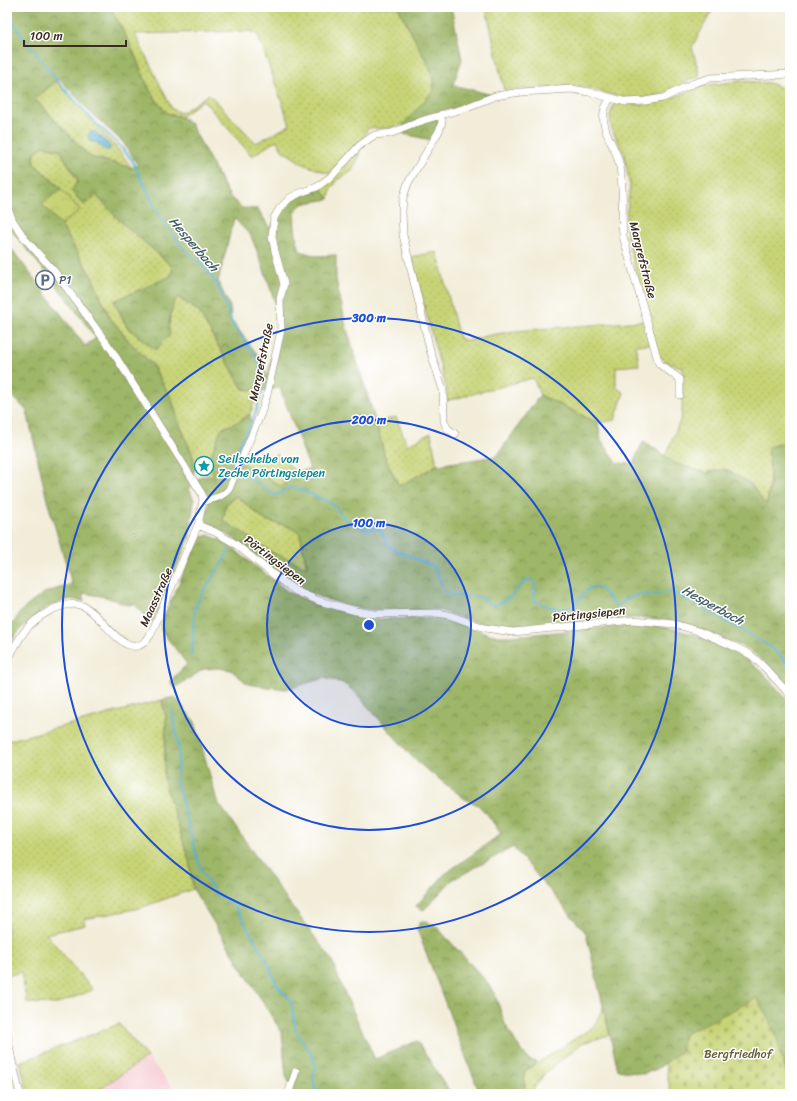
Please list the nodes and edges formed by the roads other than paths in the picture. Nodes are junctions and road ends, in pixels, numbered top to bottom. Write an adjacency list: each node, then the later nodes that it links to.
1 (790, 74): 2 (street, Margrefstraße)
2 (610, 98): 3 (street, Margrefstraße); 5 (street, Margrefstraße)
3 (442, 114): 6 (street); 7 (street, Margrefstraße)
4 (7, 207): 7 (street)
5 (680, 395)
6 (455, 434)
7 (203, 501): 8 (street)
8 (198, 525): 9 (street, Maasstraße); 10 (street, Pörtingsiepen)
9 (7, 662)
10 (790, 695)
11 (7, 1034): 13 (street)
12 (296, 1071): 14 (street)
13 (20, 1094)
14 (288, 1094)

